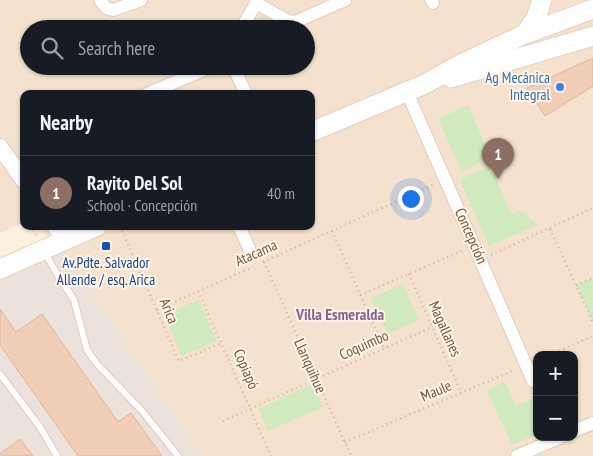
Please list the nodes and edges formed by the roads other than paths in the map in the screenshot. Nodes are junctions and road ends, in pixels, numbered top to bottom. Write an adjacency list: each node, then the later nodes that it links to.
1 (100, 0): 2 (street)
2 (141, 0)
3 (345, 0): 9 (street)
4 (542, 0): 10 (main road)
5 (257, 2): 7 (street); 8 (street)
6 (586, 11): 10 (main road)
7 (246, 20)
8 (286, 20)
9 (300, 20)
10 (525, 34): 14 (main road)
11 (593, 36): 14 (main road)
12 (191, 75): 15 (street)
13 (238, 75): 16 (street)
14 (425, 84): 17 (main road)
15 (156, 90)
16 (244, 90)
17 (407, 92): 18 (main road); 28 (street, Concepción)
18 (315, 130)
19 (0, 147): 20 (street)
20 (20, 175)
21 (76, 230): 23 (main road)
22 (241, 230): 25 (street)
23 (60, 233): 24 (main road)
24 (44, 250): 26 (main road); 33 (lane)
25 (252, 255)
26 (0, 269)
27 (0, 374): 32 (lane)
28 (533, 378)
29 (593, 424): 30 (street)
30 (578, 430)
31 (551, 441): 34 (street)
32 (57, 456)
33 (178, 456)
34 (517, 456)

